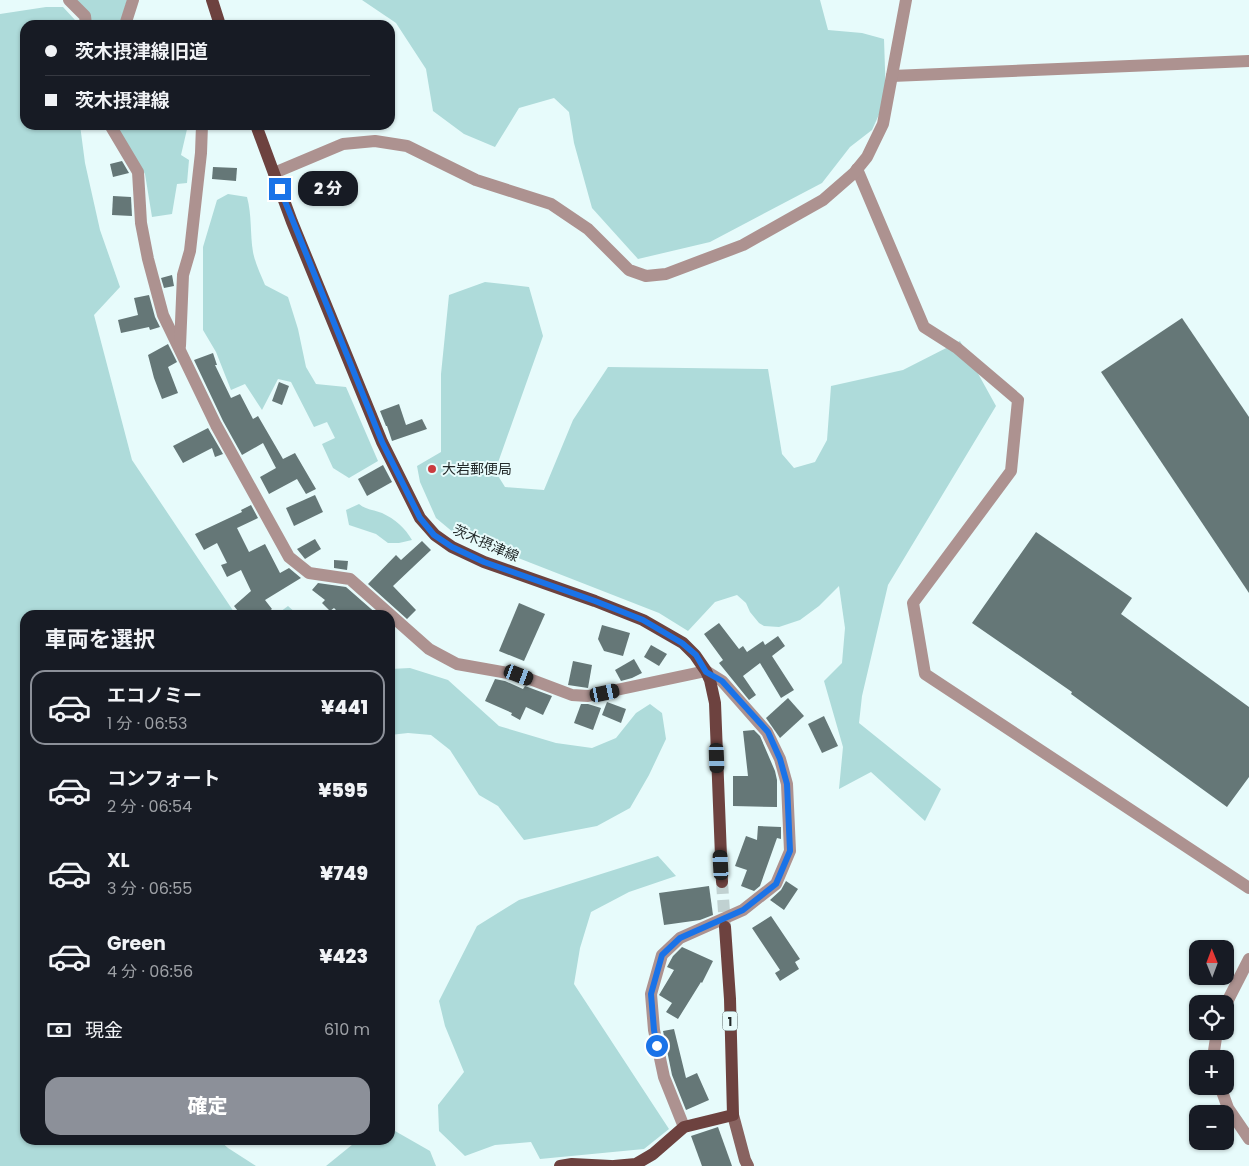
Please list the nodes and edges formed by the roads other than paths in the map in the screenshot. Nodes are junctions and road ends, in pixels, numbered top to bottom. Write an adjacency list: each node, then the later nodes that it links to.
1 (69, 0): 5 (street)
2 (133, 0): 6 (street)
3 (212, 0): 7 (main road)
4 (906, 0): 9 (street)
5 (85, 20)
6 (127, 20)
7 (218, 20)
8 (1249, 61): 9 (street)
9 (892, 76): 13 (street)
10 (113, 130): 15 (street)
11 (202, 130): 15 (street)
12 (258, 130): 14 (main road, 茨木摂津線)
13 (857, 169): 14 (street); 20 (street)
14 (274, 173): 18 (main road, 茨木摂津線)
15 (180, 349): 16 (street)
16 (385, 610)
17 (395, 619): 18 (street)
18 (706, 672): 19 (main road, 茨木摂津線); 26 (street)
19 (722, 882)
20 (1249, 888)
21 (725, 927): 25 (main road, 1)
22 (1249, 959): 23 (street)
23 (1231, 995)
24 (1223, 1095): 27 (street)
25 (733, 1115): 26 (main road); 30 (main road)
26 (684, 1127): 29 (main road)
27 (1249, 1139)
28 (560, 1166): 29 (main road)
29 (613, 1166)
30 (748, 1166)

